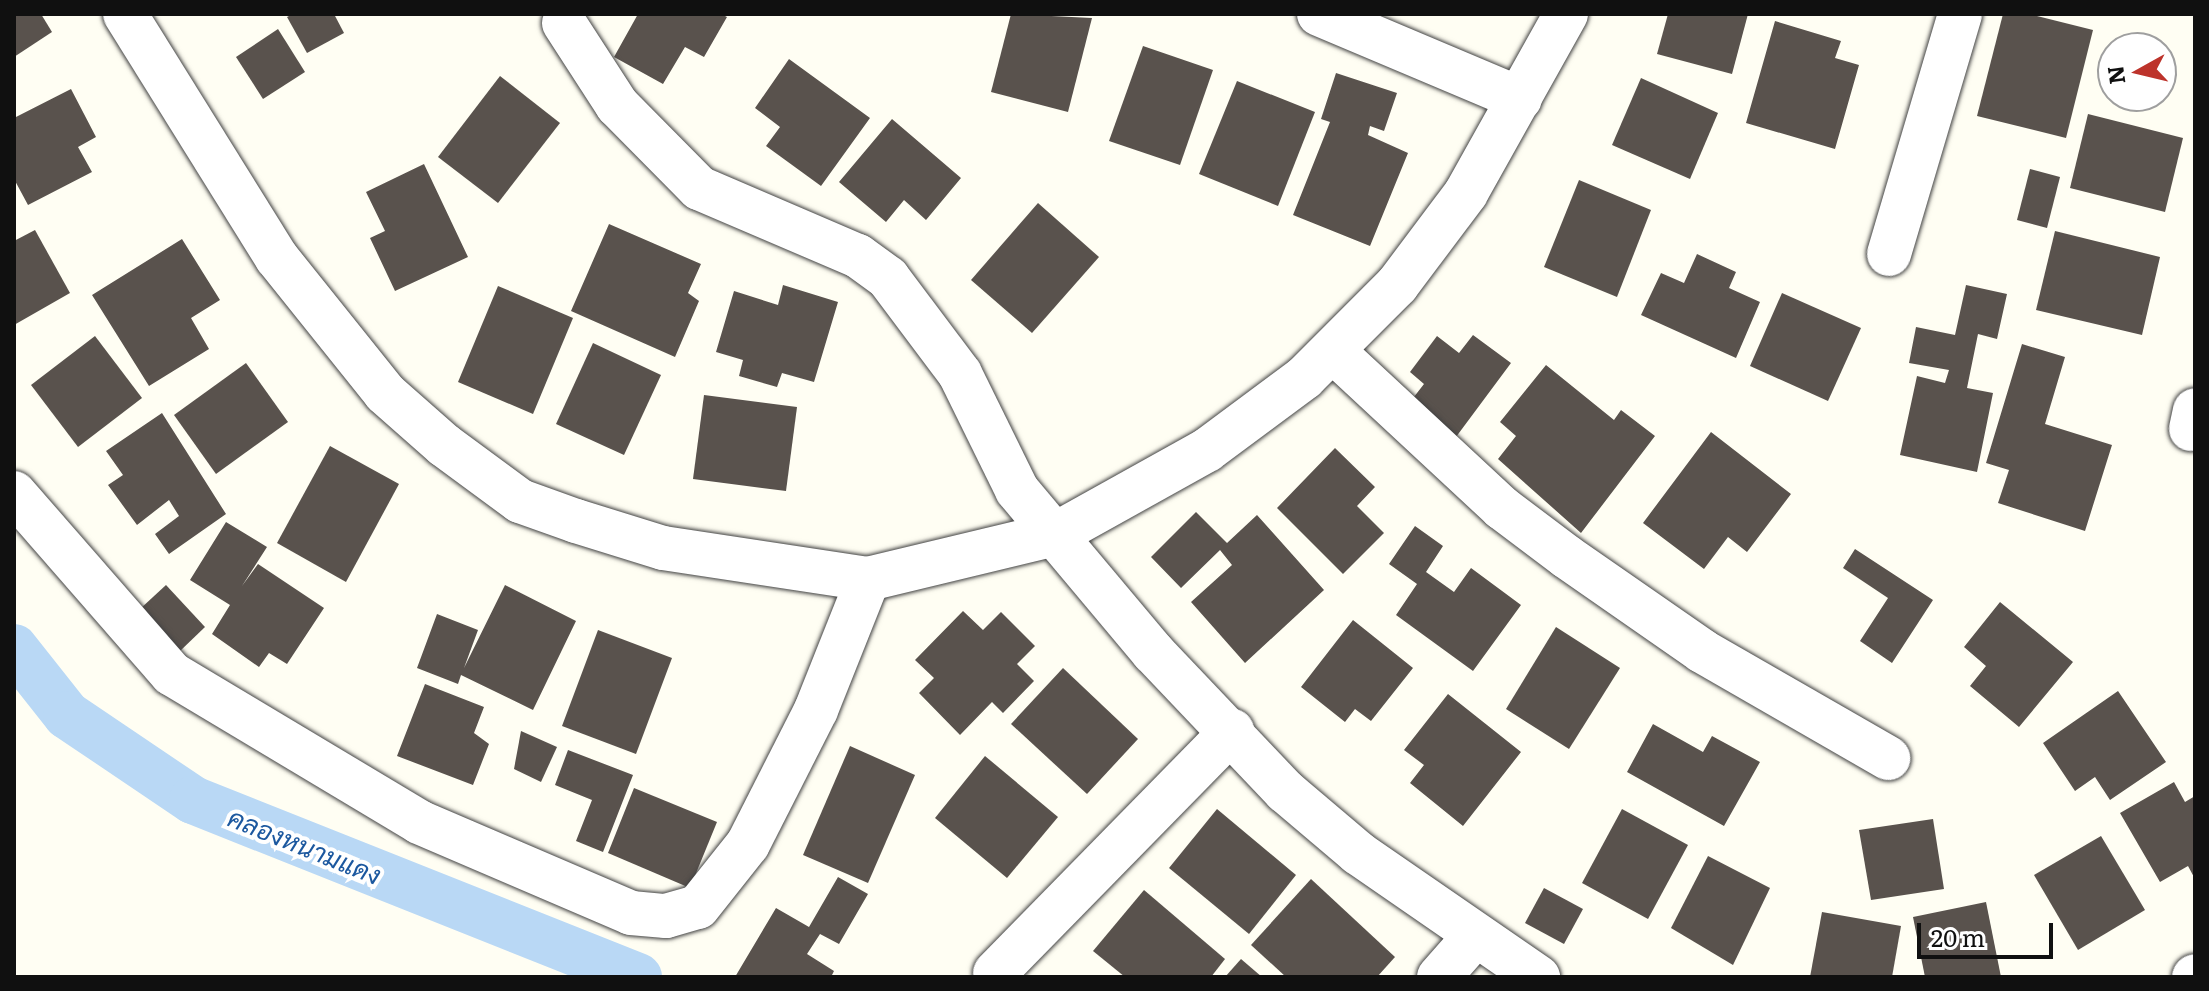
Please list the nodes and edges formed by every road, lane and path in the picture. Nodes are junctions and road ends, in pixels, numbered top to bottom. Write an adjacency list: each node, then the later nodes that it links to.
1 (125, 14): 11 (street)
2 (1319, 14): 6 (street)
3 (1566, 14): 6 (street)
4 (1960, 14): 7 (street)
5 (564, 23): 10 (street)
6 (1520, 99): 8 (street)
7 (1889, 254)
8 (1333, 351): 10 (street); 13 (street)
9 (14, 493): 11 (street)
10 (1056, 534): 11 (street); 12 (street)
11 (868, 579)
12 (1232, 731): 14 (street); 15 (street)
13 (1888, 758)
14 (1475, 936): 16 (street); 17 (street)
15 (995, 973)
16 (1439, 977)
17 (1538, 977)

